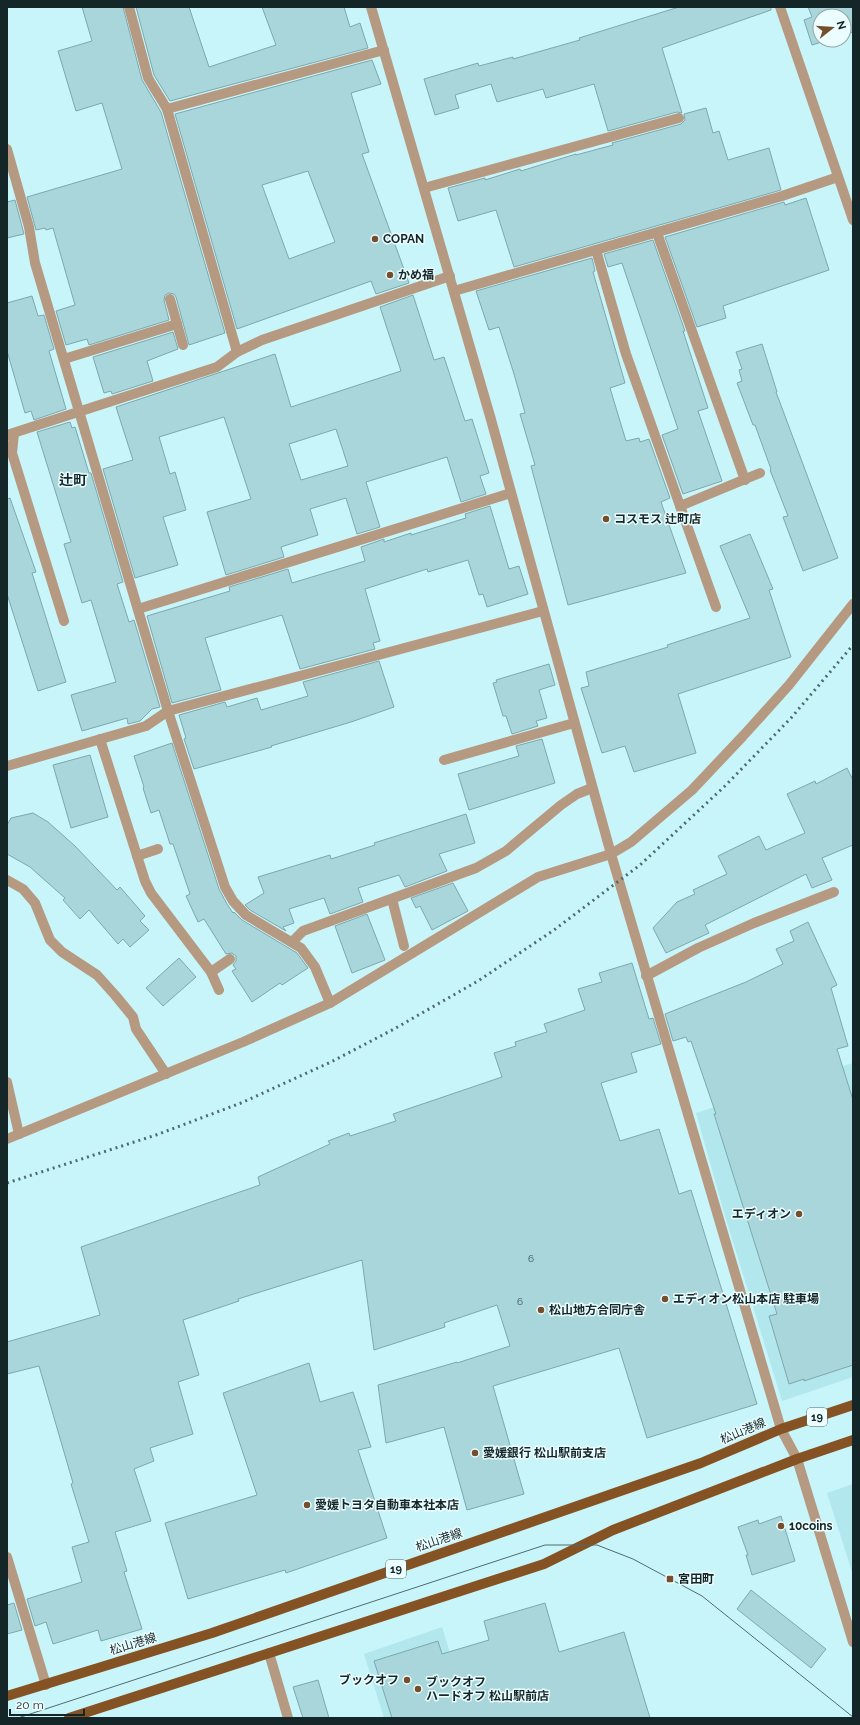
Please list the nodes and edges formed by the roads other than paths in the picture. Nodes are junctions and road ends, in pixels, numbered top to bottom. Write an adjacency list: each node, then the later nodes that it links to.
1 (128, 7): 5 (street)
2 (372, 7): 4 (street)
3 (780, 7): 8 (street)
4 (384, 50): 5 (street); 9 (street)
5 (167, 109): 18 (street)
6 (678, 118): 9 (street)
7 (7, 149): 19 (street)
8 (838, 177): 10 (street); 11 (street)
9 (424, 188): 13 (street)
10 (853, 220)
11 (657, 233): 12 (street); 23 (street)
12 (596, 250): 14 (street); 25 (street)
13 (450, 276): 14 (street); 18 (street)
14 (454, 291): 24 (street)
15 (170, 300): 16 (street)
16 (177, 324): 17 (street); 19 (street)
17 (183, 345)
18 (237, 352): 20 (street)
19 (64, 359): 20 (street)
20 (80, 412): 21 (street); 28 (street)
21 (10, 434): 30 (street)
22 (760, 473): 23 (street)
23 (744, 480): 25 (street)
24 (512, 494): 28 (street); 29 (street)
25 (680, 506): 27 (street)
26 (853, 604): 38 (street)
27 (716, 607)
28 (138, 609): 31 (street)
29 (543, 611): 31 (street); 32 (street)
30 (64, 622)
31 (168, 711): 33 (street); 43 (street)
32 (574, 723): 34 (street); 36 (street)
33 (100, 739): 35 (street); 39 (street)
34 (444, 760)
35 (7, 766)
36 (592, 788): 38 (street); 42 (street)
37 (158, 849): 39 (street)
38 (611, 854): 47 (street); 49 (street)
39 (137, 856): 46 (street)
40 (7, 880): 50 (street)
41 (834, 892): 47 (street)
42 (392, 899): 43 (street); 44 (street)
43 (292, 942): 49 (street)
44 (404, 946)
45 (230, 959): 46 (street)
46 (211, 972): 48 (street)
47 (646, 976): 55 (street)
48 (219, 990)
49 (330, 1003): 50 (street)
50 (166, 1074): 52 (street)
51 (7, 1082): 52 (street)
52 (19, 1134): 53 (street)
53 (7, 1139)
54 (853, 1405): 55 (main road, 松山港線 / 19)
55 (781, 1428): 57 (street); 61 (main road, 松山港線 / 19)
56 (853, 1440): 57 (main road)
57 (797, 1459): 59 (street); 60 (main road)
58 (7, 1557): 61 (street)
59 (853, 1642)
60 (269, 1653): 63 (main road); 64 (street)
61 (46, 1684): 62 (main road, 松山港線 / 19)
62 (7, 1696)
63 (69, 1718)
64 (288, 1718)

